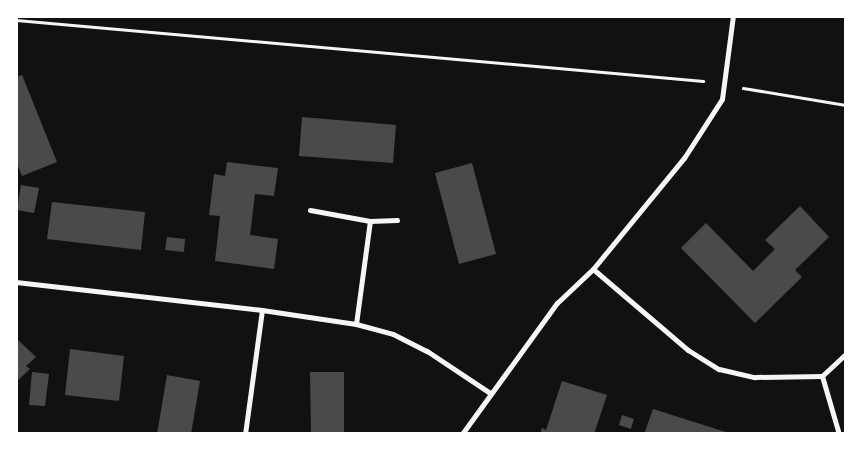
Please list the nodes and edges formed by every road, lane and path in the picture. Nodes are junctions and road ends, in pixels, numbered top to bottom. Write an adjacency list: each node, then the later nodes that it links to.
1 (733, 16): 3 (street)
2 (16, 20): 3 (path)
3 (724, 85): 4 (path); 8 (street)
4 (846, 105)
5 (310, 210): 7 (street)
6 (397, 220): 7 (street)
7 (370, 221): 11 (street)
8 (592, 269): 13 (street); 14 (street)
9 (16, 282): 10 (street)
10 (262, 310): 11 (street); 15 (street)
11 (356, 324): 14 (street)
12 (846, 354): 13 (street)
13 (822, 376): 17 (street)
14 (490, 393): 16 (street)
15 (245, 434)
16 (462, 434)
17 (839, 434)

